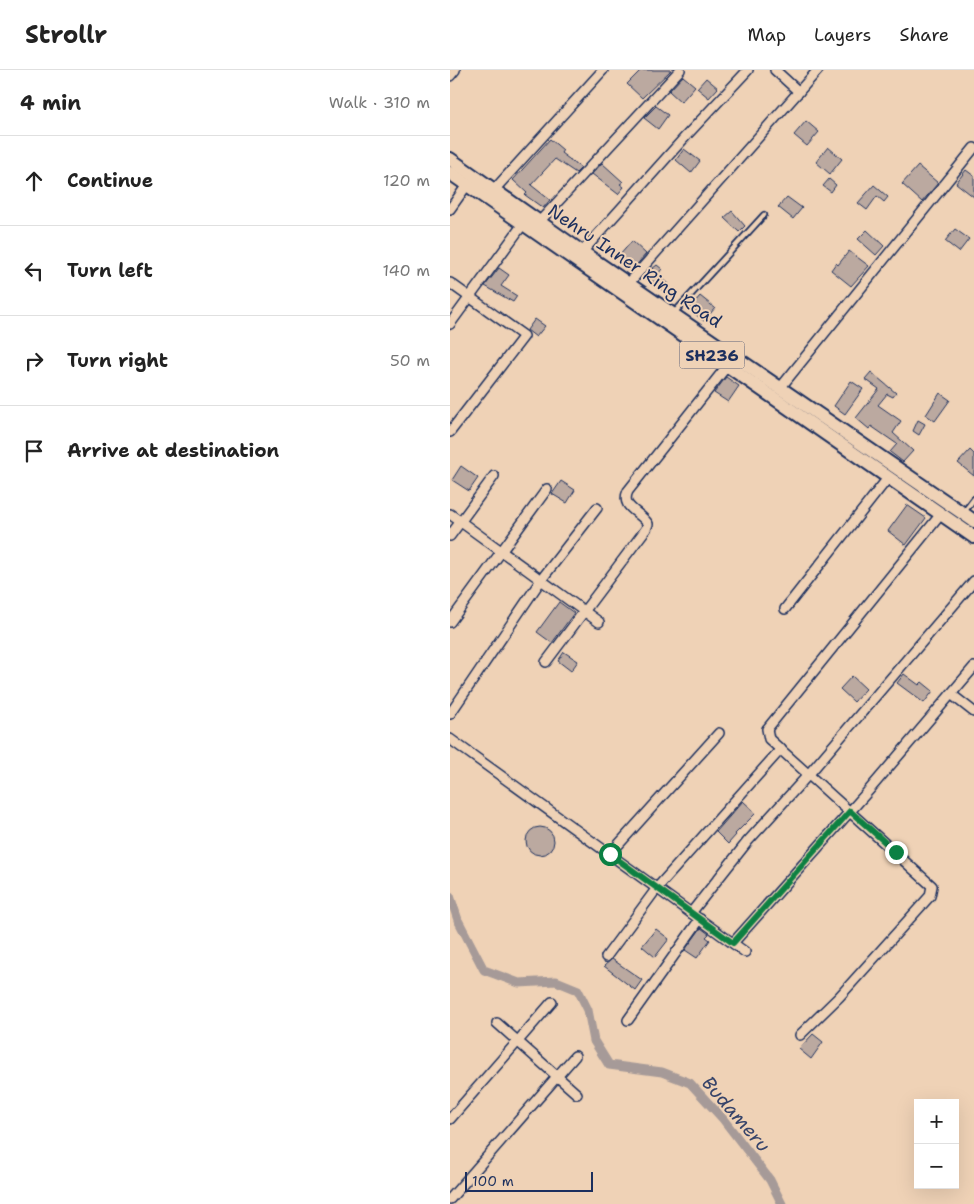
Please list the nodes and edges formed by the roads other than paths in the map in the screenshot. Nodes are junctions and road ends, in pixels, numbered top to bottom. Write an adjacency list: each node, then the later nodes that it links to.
1 (455, 70): 7 (street)
2 (603, 70): 13 (street)
3 (680, 70): 16 (street)
4 (748, 70): 18 (street)
5 (775, 70): 8 (street)
6 (818, 70): 8 (street)
7 (450, 76)
8 (799, 92): 20 (street)
9 (974, 148): 25 (street)
10 (450, 158): 13 (main road, Nehru Inner Ring Road / SH236)
11 (450, 173): 12 (main road, SH236)
12 (467, 186): 14 (street); 17 (main road, SH236)
13 (494, 190): 16 (main road, Nehru Inner Ring Road / SH236)
14 (450, 209)
15 (764, 215): 22 (lane)
16 (538, 222): 18 (main road, Nehru Inner Ring Road / SH236)
17 (523, 224): 21 (street); 24 (main road, SH236)
18 (582, 252): 20 (main road, Nehru Inner Ring Road / SH236)
19 (450, 284): 21 (street)
20 (628, 284): 22 (main road, Nehru Inner Ring Road / SH236)
21 (470, 298): 23 (street); 26 (street)
22 (674, 313): 25 (main road, Nehru Inner Ring Road / SH236)
23 (450, 324)
24 (728, 366): 28 (main road, SH236); 43 (street)
25 (781, 387): 32 (main road, Nehru Inner Ring Road / SH236)
26 (450, 432)
27 (494, 476): 36 (street)
28 (888, 478): 34 (main road, SH236); 42 (street)
29 (547, 489): 39 (street)
30 (974, 499): 32 (lane)
31 (597, 508): 40 (street)
32 (963, 513): 35 (main road, Nehru Inner Ring Road / SH236)
33 (450, 514): 36 (street)
34 (941, 514): 38 (main road, SH236); 53 (street)
35 (974, 520)
36 (460, 521): 37 (street); 39 (street)
37 (450, 536)
38 (974, 537)
39 (500, 551): 40 (street); 44 (street)
40 (541, 580): 43 (street); 50 (street)
41 (974, 581): 54 (street)
42 (784, 608)
43 (583, 611): 45 (street); 46 (street)
44 (450, 622)
45 (599, 622)
46 (546, 662)
47 (974, 667): 48 (street)
48 (952, 694): 49 (street); 55 (street)
49 (974, 712)
50 (450, 714)
51 (718, 733): 56 (street)
52 (450, 739): 56 (street)
53 (781, 749): 54 (street); 57 (street)
54 (809, 774): 55 (street); 58 (street)
55 (850, 811): 60 (street); 66 (street)
56 (610, 854): 57 (street)
57 (656, 888): 58 (street); 62 (street)
58 (691, 913): 59 (street)
59 (700, 919): 60 (street); 64 (street)
60 (733, 943): 61 (street)
61 (745, 952)
62 (606, 957)
63 (552, 1002): 67 (street)
64 (628, 1020)
65 (496, 1023): 67 (street)
66 (800, 1035)
67 (517, 1041): 69 (street); 71 (street)
68 (576, 1056): 69 (street)
69 (558, 1076): 70 (street); 72 (street)
70 (577, 1094)
71 (450, 1119)
72 (450, 1199)

